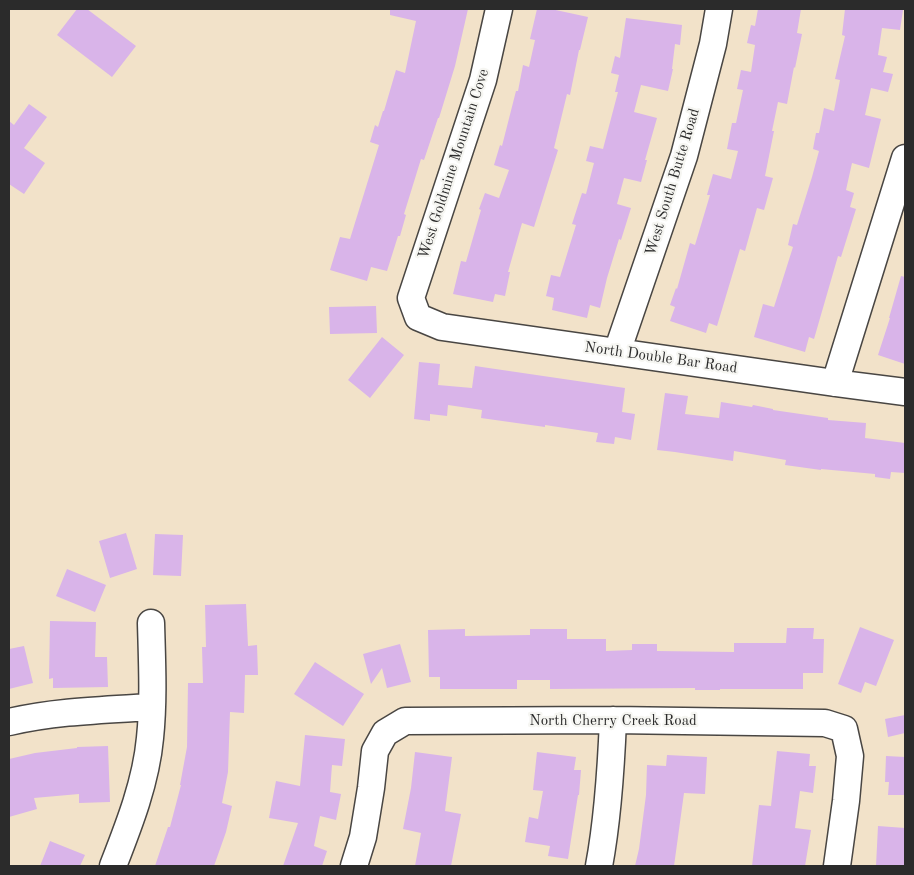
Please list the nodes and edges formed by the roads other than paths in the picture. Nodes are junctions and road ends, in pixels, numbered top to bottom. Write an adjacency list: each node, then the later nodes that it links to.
1 (498, 9): 4 (street, West Goldmine Mountain Cove)
2 (719, 9): 5 (street, West South Butte Road)
3 (905, 158): 6 (street)
4 (418, 317): 5 (street, North Double Bar Road)
5 (617, 352): 6 (street, North Double Bar Road)
6 (835, 383): 7 (street, North Double Bar Road)
7 (905, 392)
8 (151, 623): 9 (street)
9 (151, 707): 11 (street); 12 (street)
10 (613, 720): 13 (street, North Cherry Creek Road); 14 (street); 15 (street, North Cherry Creek Road)
11 (9, 722)
12 (113, 866)
13 (354, 866)
14 (598, 866)
15 (837, 866)

